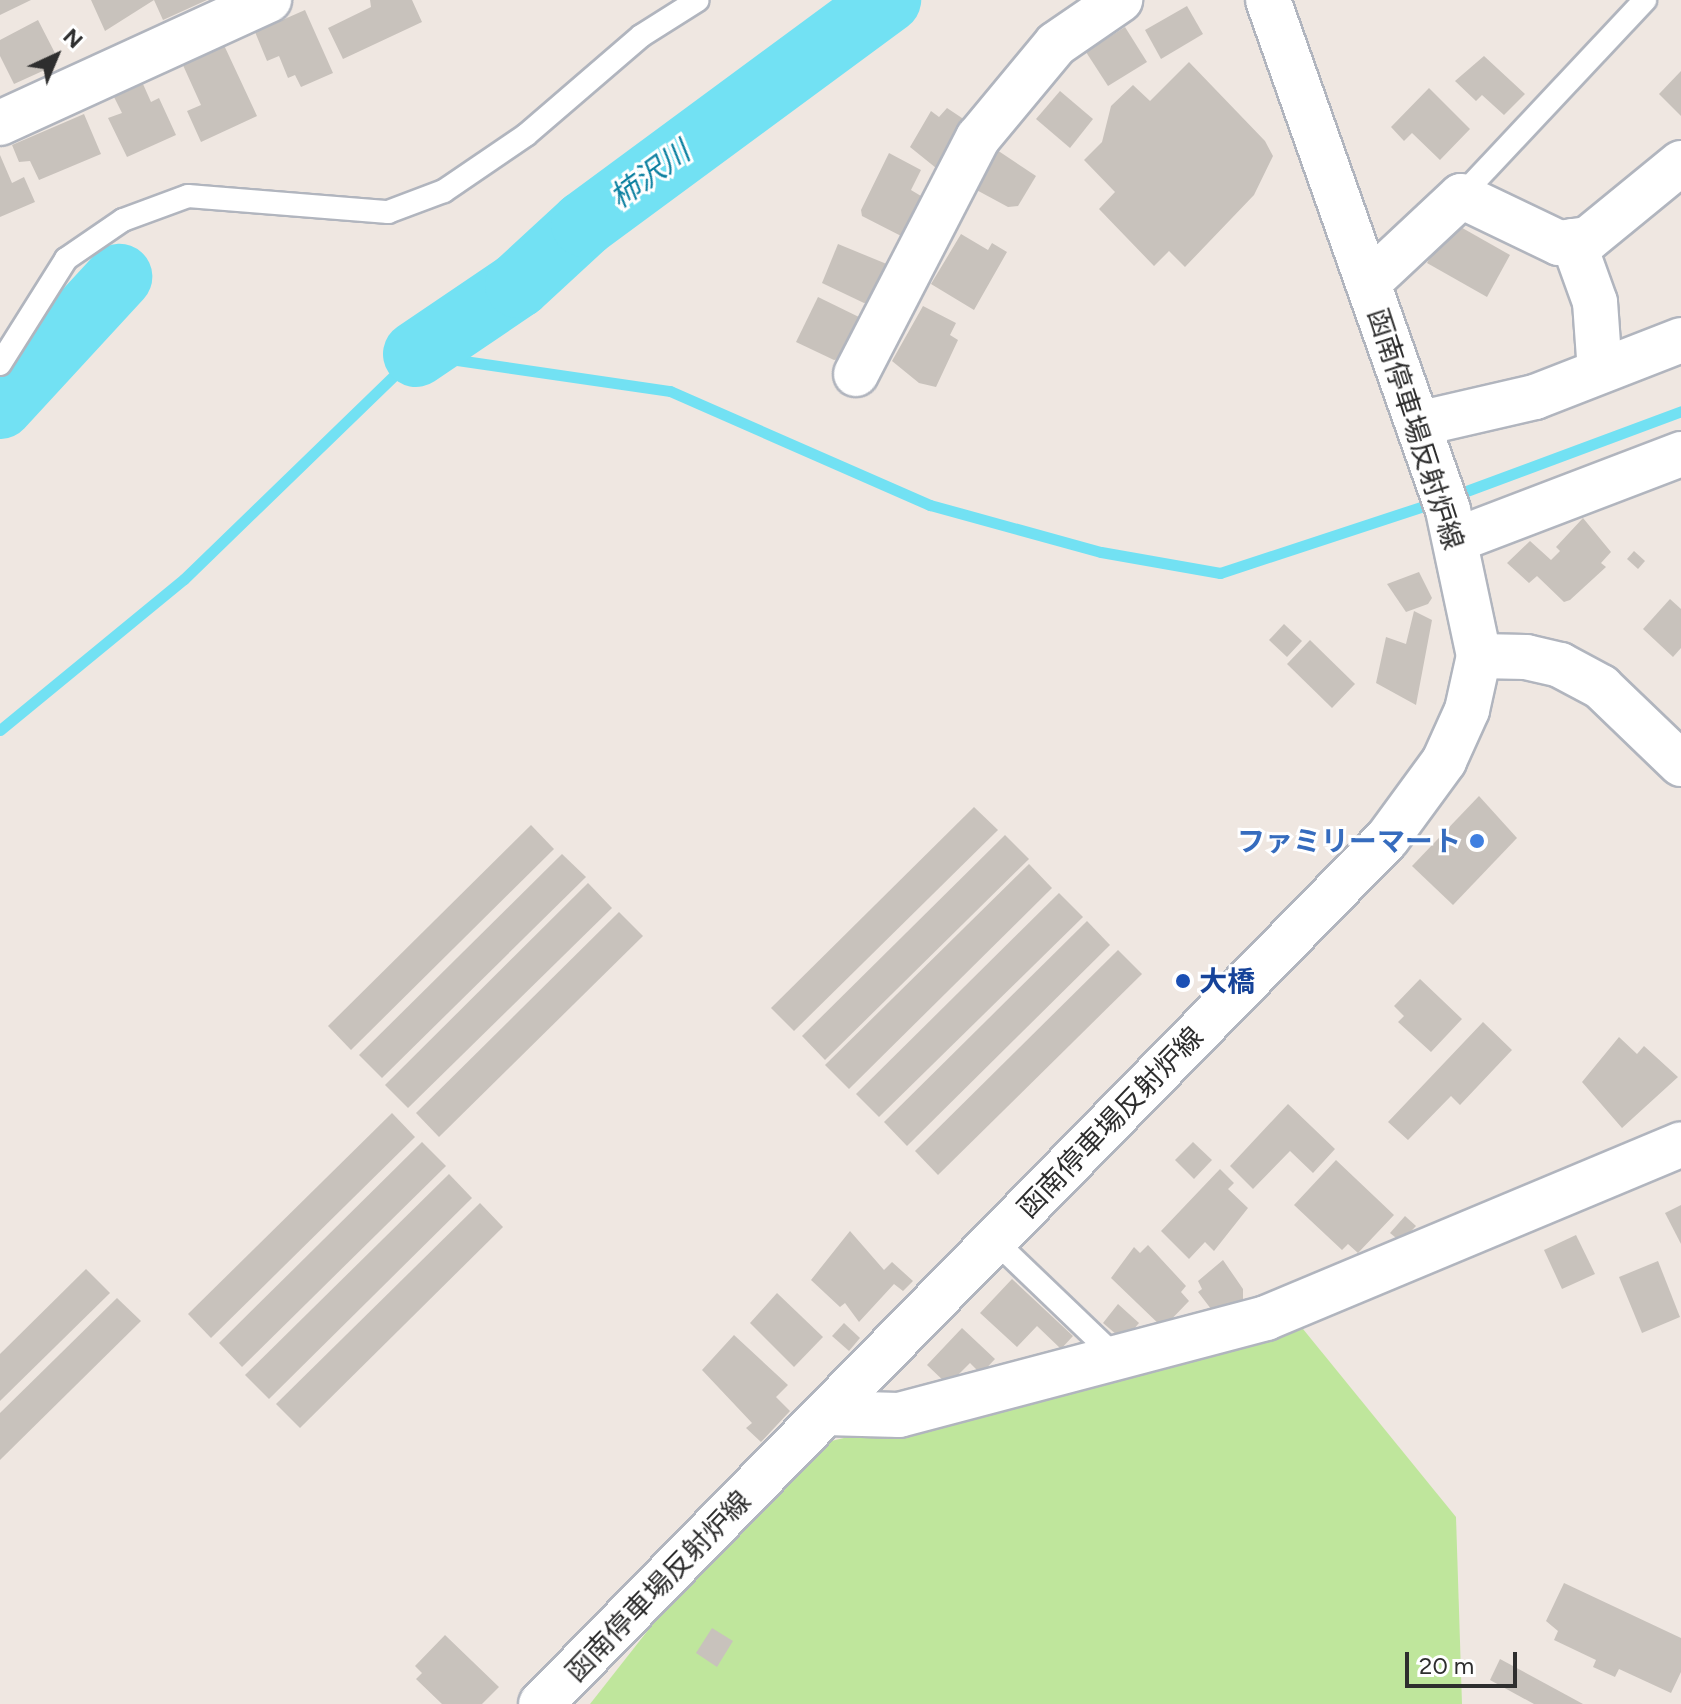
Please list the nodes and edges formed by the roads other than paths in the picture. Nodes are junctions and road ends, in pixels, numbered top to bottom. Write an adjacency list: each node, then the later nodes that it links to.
1 (269, 0): 6 (street)
2 (698, 0): 12 (lane)
3 (1120, 0): 14 (street)
4 (1268, 0): 10 (street, 函南停車場反射炉線)
5 (1645, 0): 8 (lane)
6 (0, 123)
7 (1681, 163): 9 (street)
8 (1461, 196): 9 (street); 10 (street)
9 (1573, 241): 13 (street)
10 (1368, 283): 15 (street, 函南停車場反射炉線)
11 (1681, 340): 13 (street)
12 (0, 364)
13 (1600, 371): 15 (street)
14 (856, 374)
15 (1420, 430): 17 (street, 函南停車場反射炉線)
16 (1681, 454): 17 (street)
17 (1452, 525): 18 (street, 函南停車場反射炉線)
18 (1479, 656): 19 (street); 21 (street, 函南停車場反射炉線)
19 (1681, 764)
20 (1681, 1144): 22 (street)
21 (995, 1241): 22 (lane); 23 (street, 函南停車場反射炉線)
22 (1119, 1360): 23 (street)
23 (826, 1413): 24 (street, 函南停車場反射炉線)
24 (541, 1704)

